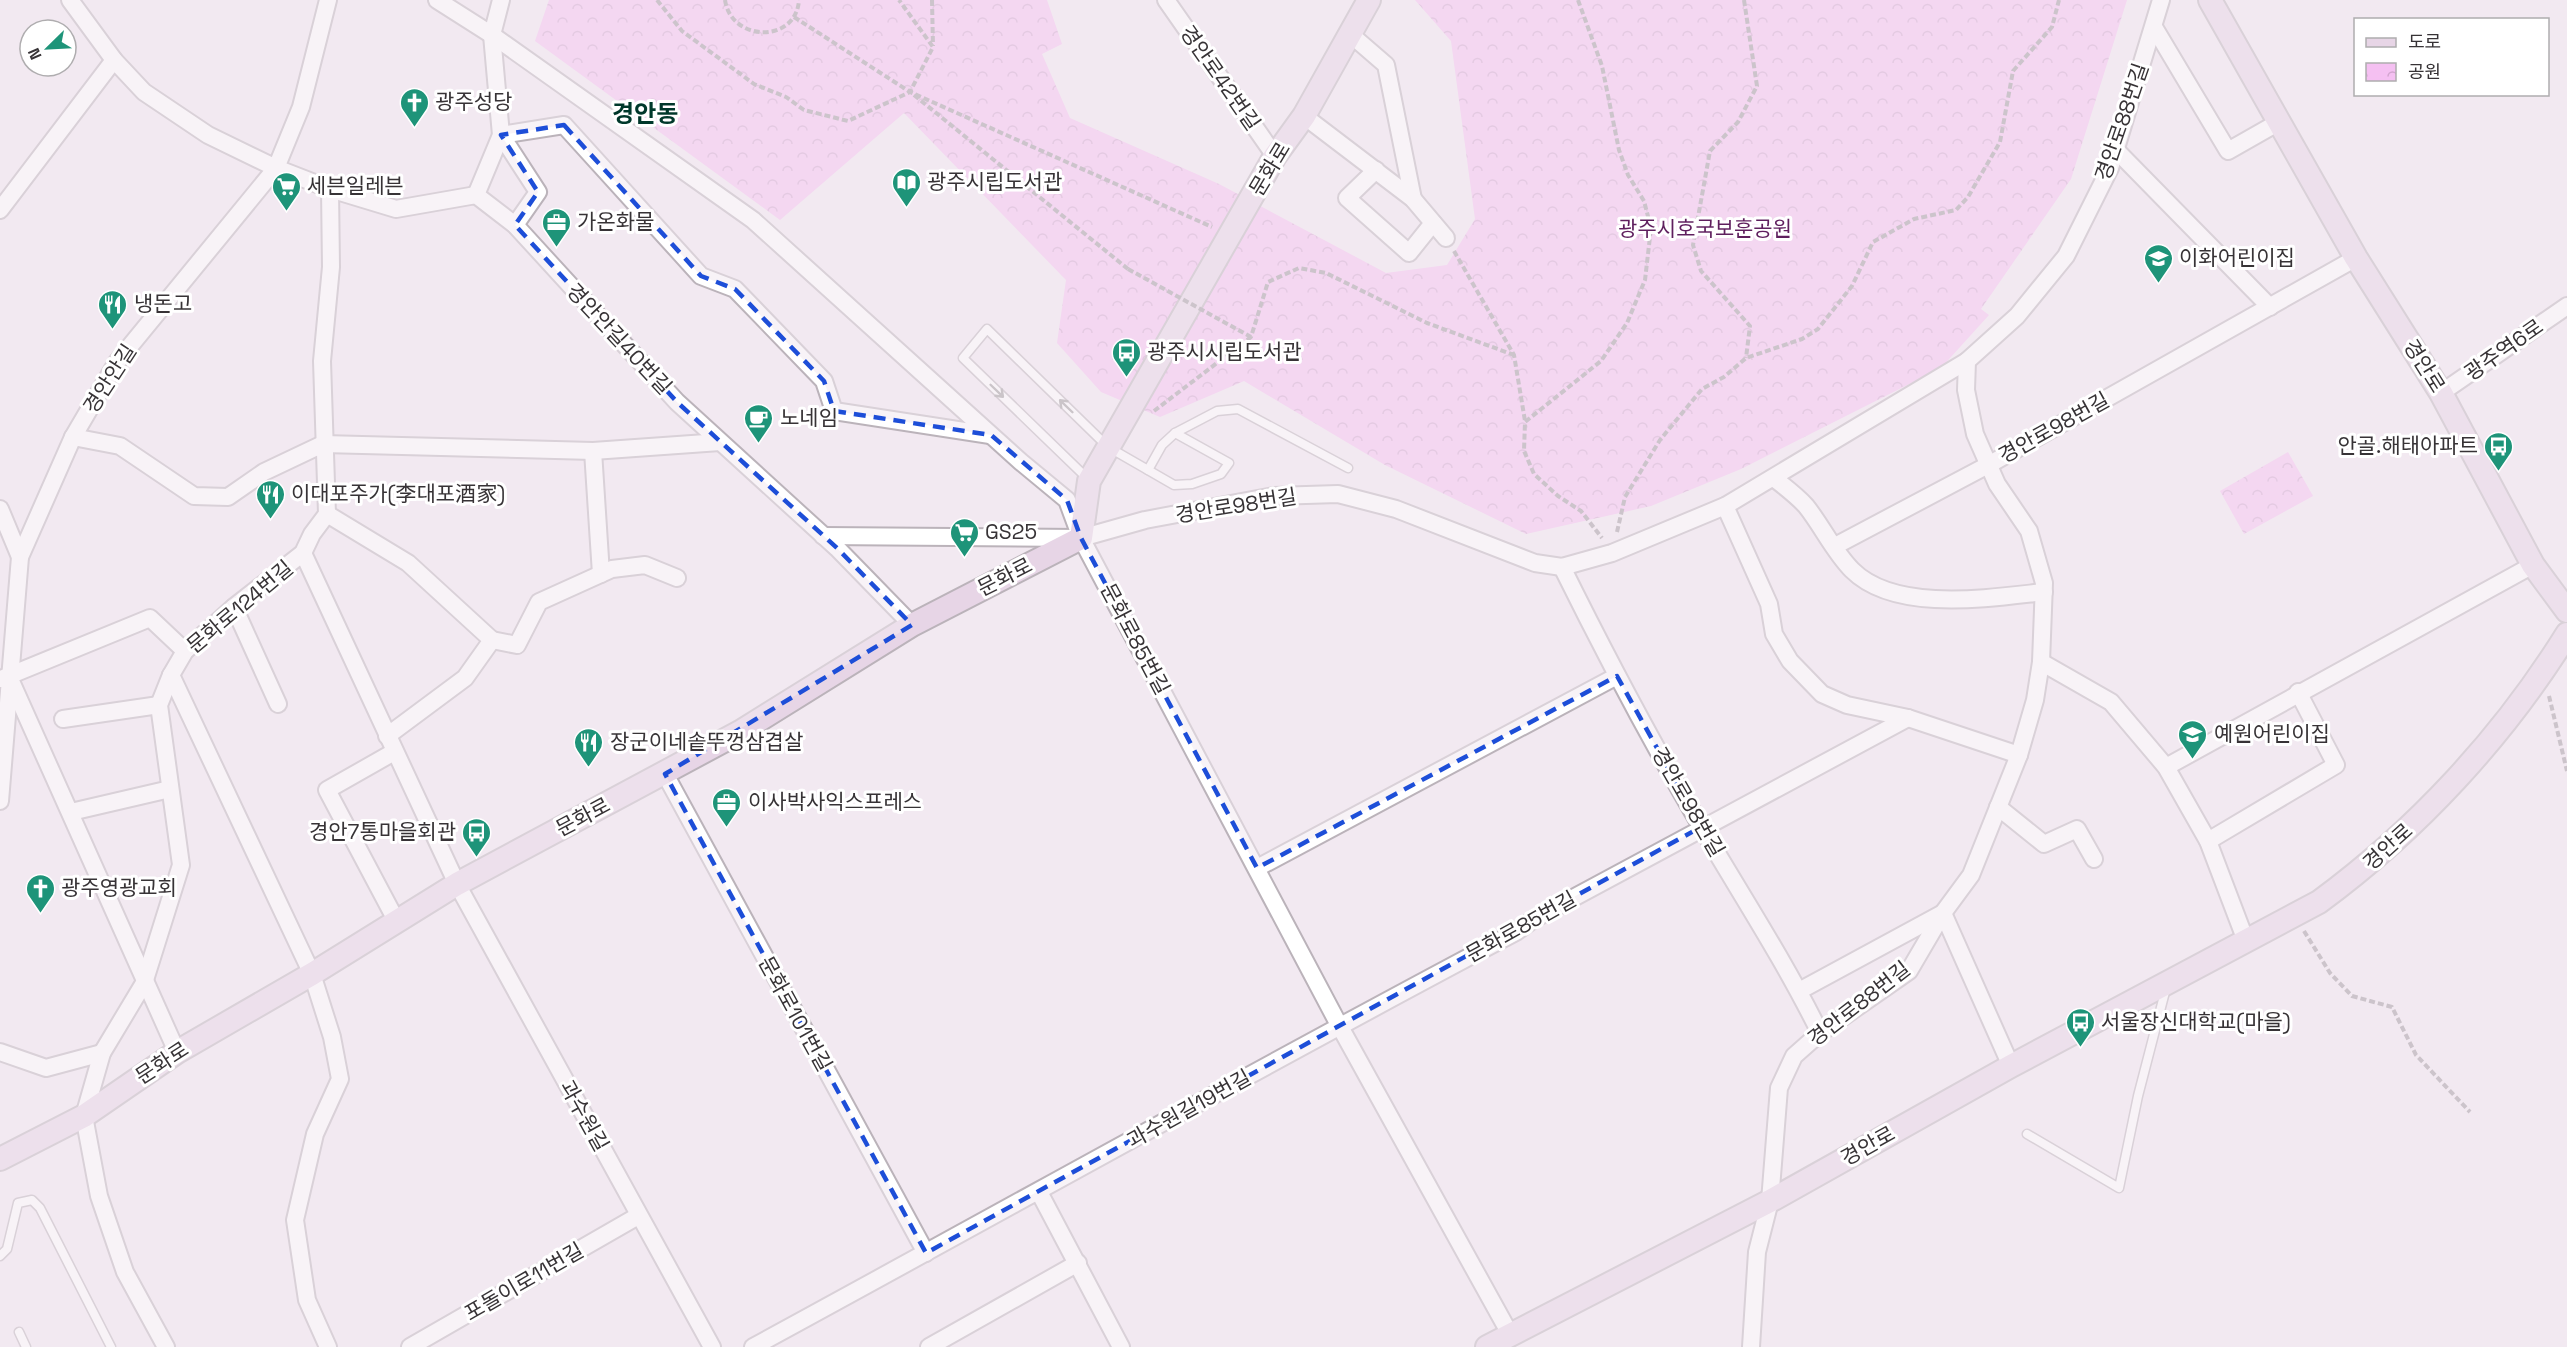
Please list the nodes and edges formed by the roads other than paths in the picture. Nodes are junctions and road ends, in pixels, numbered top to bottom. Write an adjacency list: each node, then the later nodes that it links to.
1 (70, 0): 12 (street)
2 (328, 0): 18 (street, 경안안길)
3 (437, 0): 11 (street, 문화로85번길)
4 (501, 0): 11 (street)
5 (1166, 0): 17 (street, 경안로42번길)
6 (1369, 0): 10 (street, 문화로)
7 (2161, 0): 9 (street, 경안로88번길)
8 (2210, 0): 14 (street, 경안로)
9 (2154, 27): 14 (street); 16 (street, 경안로88번길)
10 (1349, 33): 13 (street, 문화로); 22 (street)
11 (492, 35): 15 (street); 33 (street, 문화로85번길)
12 (114, 60): 18 (street); 23 (street)
13 (1304, 116): 17 (street, 문화로); 19 (street)
14 (2279, 122): 27 (street, 경안로)
15 (501, 135): 21 (street); 25 (street); 33 (street)
16 (2115, 149): 29 (street); 30 (street, 경안로88번길)
17 (1275, 156): 37 (street, 문화로)
18 (276, 168): 20 (street); 34 (street, 경안안길)
19 (1376, 170): 22 (street); 24 (street)
20 (330, 189): 21 (street); 36 (street)
21 (476, 195): 25 (street, 경안안길40번길)
22 (1413, 199): 24 (street)
23 (0, 210)
24 (1433, 223): 26 (street)
25 (515, 225): 35 (street, 경안안길40번길)
26 (1446, 238)
27 (2356, 258): 29 (street, 경안로98번길); 31 (street, 경안로)
28 (2567, 306): 31 (street, 광주역6로)
29 (2270, 307): 39 (street, 경안로98번길)
30 (1967, 361): 39 (street, 경안로88번길); 42 (street, 경안로98번길)
31 (2441, 393): 52 (street, 경안로)
32 (1175, 434): 40 (lane); 41 (lane); 41 (lane)
33 (991, 435): 48 (street, 문화로85번길)
34 (73, 437): 36 (street); 51 (street, 경안안길)
35 (720, 442): 38 (street); 47 (street, 경안안길40번길)
36 (323, 444): 38 (street); 46 (street)
37 (1108, 447): 41 (lane); 43 (street, 문화로); 43 (lane, one-way to 43)
38 (593, 451): 54 (street)
39 (1990, 465): 49 (street, 경안로98번길); 56 (street, 경안로88번길)
40 (1348, 468)
41 (1148, 470)
42 (1774, 478): 44 (street, 경안로98번길); 49 (street)
43 (1089, 481): 48 (street, 문화로)
44 (1725, 506): 53 (street, 경안로98번길); 70 (street)
45 (0, 509): 51 (street)
46 (327, 514): 50 (street, 문화로124번길); 61 (street)
47 (823, 536): 48 (street, 경안로98번길); 59 (street, 경안안길40번길)
48 (1080, 538): 53 (street, 경안로98번길); 59 (street, 문화로); 84 (street, 문화로85번길)
49 (1835, 546): 56 (street)
50 (303, 553): 57 (street, 문화로124번길); 72 (street)
51 (20, 557): 66 (street, 경안안길)
52 (2533, 565): 58 (street, 경안로); 67 (street)
53 (1562, 567): 65 (street, 경안로98번길)
54 (601, 574): 55 (street); 61 (street)
55 (677, 578)
56 (2044, 592): 63 (street, 경안로88번길)
57 (234, 607): 62 (street, 문화로124번길); 68 (street)
58 (2567, 611)
59 (912, 625): 76 (street, 문화로)
60 (2567, 634): 88 (street, 경안로)
61 (492, 640): 72 (street)
62 (185, 651): 64 (street, 문화로124번길); 66 (street)
63 (2041, 662): 74 (street, 경안로88번길); 75 (street)
64 (171, 675): 69 (street, 문화로124번길); 89 (street)
65 (1617, 676): 81 (street, 경안로98번길); 84 (street)
66 (4, 677): 78 (street, 경안안길); 80 (street)
67 (2298, 692): 75 (street); 82 (street)
68 (278, 704)
69 (159, 705): 71 (street); 77 (street, 문화로124번길)
70 (1908, 718): 74 (street); 81 (street, 문화로85번길)
71 (63, 719)
72 (387, 736): 73 (street)
73 (394, 752): 85 (street); 87 (street)
74 (2019, 755): 79 (street, 경안로88번길)
75 (2166, 767): 82 (street)
76 (665, 774): 85 (street, 문화로); 105 (street, 문화로101번길)
77 (170, 789): 80 (street); 90 (street, 문화로124번길)
78 (0, 801)
79 (1998, 807): 83 (street); 86 (street, 경안로88번길)
80 (71, 812): 90 (street)
81 (1701, 827): 92 (street, 경안로98번길); 93 (street, 문화로85번길)
82 (2208, 841): 88 (street)
83 (2094, 860)
84 (1257, 868): 93 (street, 문화로85번길)
85 (458, 884): 87 (street, 문화로); 104 (street, 과수원길)
86 (1943, 913): 92 (street); 94 (street, 경안로88번길); 98 (street)
87 (397, 922): 89 (street, 문화로)
88 (2246, 941): 91 (street, 경안로)
89 (312, 974): 96 (street, 문화로); 113 (street)
90 (144, 983): 96 (street); 97 (street, 문화로124번길)
91 (2167, 984): 98 (street, 경안로); 100 (lane)
92 (1799, 991): 94 (street, 경안로98번길)
93 (1340, 1025): 102 (street, 과수원길19번길); 109 (street, 문화로85번길)
94 (1820, 1034): 103 (street, 경안로88번길)
95 (0, 1052): 97 (street)
96 (177, 1052): 99 (street, 문화로)
97 (102, 1053): 99 (street, 문화로124번길)
98 (2011, 1066): 103 (street, 경안로)
99 (84, 1116): 101 (street, 문화로); 112 (street)
100 (2027, 1134)
101 (0, 1160)
102 (1039, 1192): 105 (street, 과수원길19번길); 107 (street)
103 (1770, 1201): 109 (street, 경안로); 120 (street, 경안로88번길)
104 (638, 1216): 114 (street, 포돌이로11번길); 115 (street, 과수원길)
105 (926, 1253): 116 (street, 과수원길19번길)
106 (0, 1256): 111 (lane)
107 (1078, 1263): 117 (street); 118 (street)
108 (19, 1332): 110 (lane)
109 (1512, 1337): 119 (street, 경안로)
110 (26, 1347)
111 (111, 1347)
112 (166, 1347)
113 (328, 1347)
114 (410, 1347)
115 (712, 1347)
116 (753, 1347)
117 (929, 1347)
118 (1120, 1347)
119 (1487, 1347)
120 (1751, 1347)

